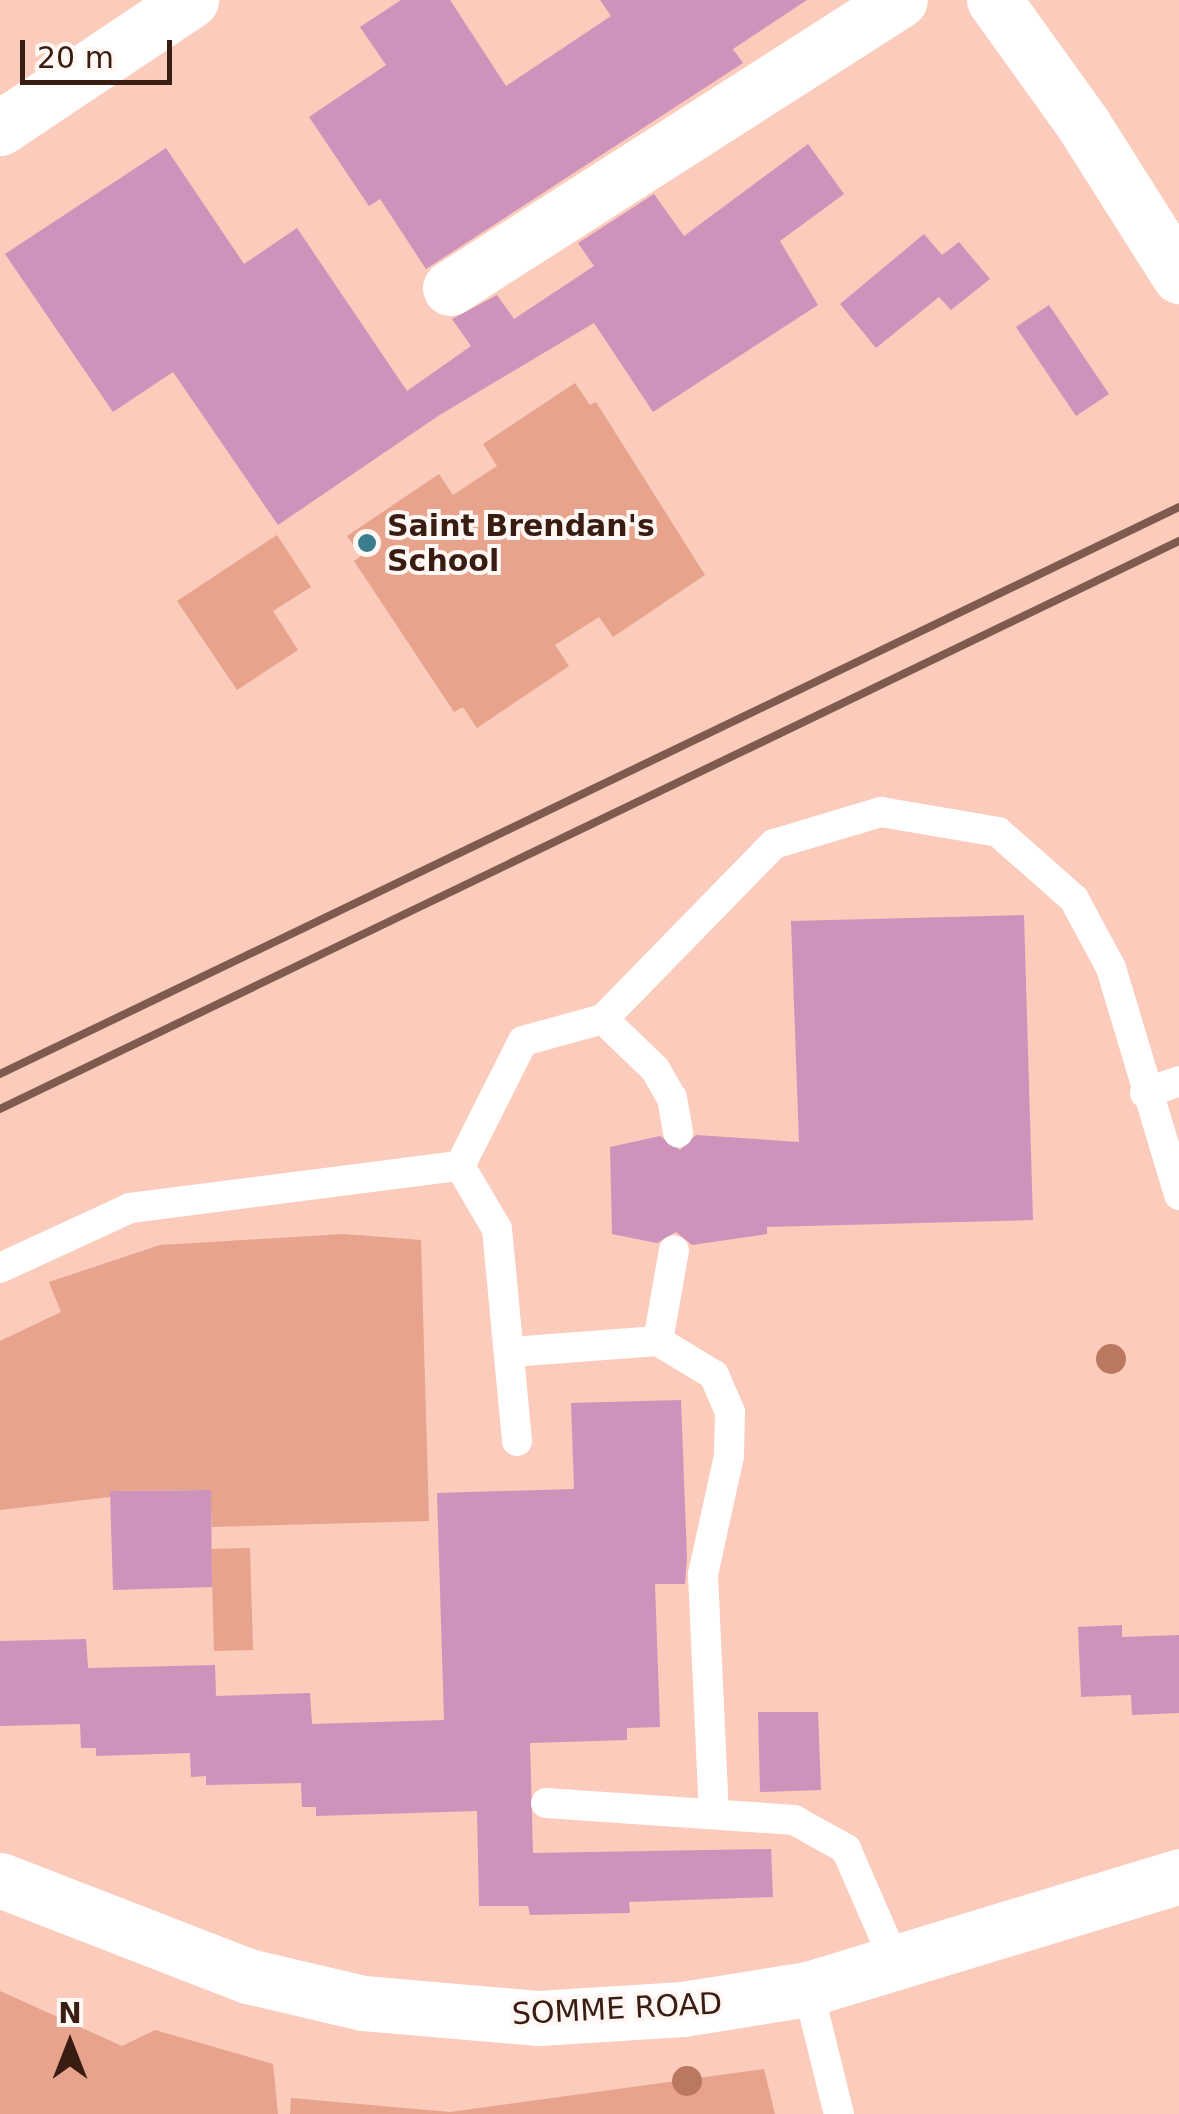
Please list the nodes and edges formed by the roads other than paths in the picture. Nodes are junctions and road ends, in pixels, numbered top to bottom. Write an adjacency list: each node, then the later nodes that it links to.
1 (191, 0): 4 (street)
2 (900, 0): 6 (street)
3 (994, 0): 5 (street)
4 (0, 128)
5 (1179, 276)
6 (450, 288)
7 (603, 1019): 9 (lane); 10 (lane); 11 (lane)
8 (1179, 1081): 9 (lane)
9 (1146, 1093): 12 (lane)
10 (678, 1132)
11 (460, 1166): 14 (lane); 16 (lane)
12 (1179, 1195)
13 (674, 1250): 15 (lane)
14 (0, 1268)
15 (658, 1341): 16 (lane); 19 (lane)
16 (511, 1352): 17 (lane)
17 (517, 1441)
18 (546, 1803): 19 (lane)
19 (714, 1812): 22 (lane)
20 (1179, 1876): 22 (street, SOMME ROAD)
21 (0, 1880): 23 (street, SOMME ROAD)
22 (896, 1964): 23 (street, SOMME ROAD)
23 (808, 1989): 24 (lane)
24 (838, 2114)

